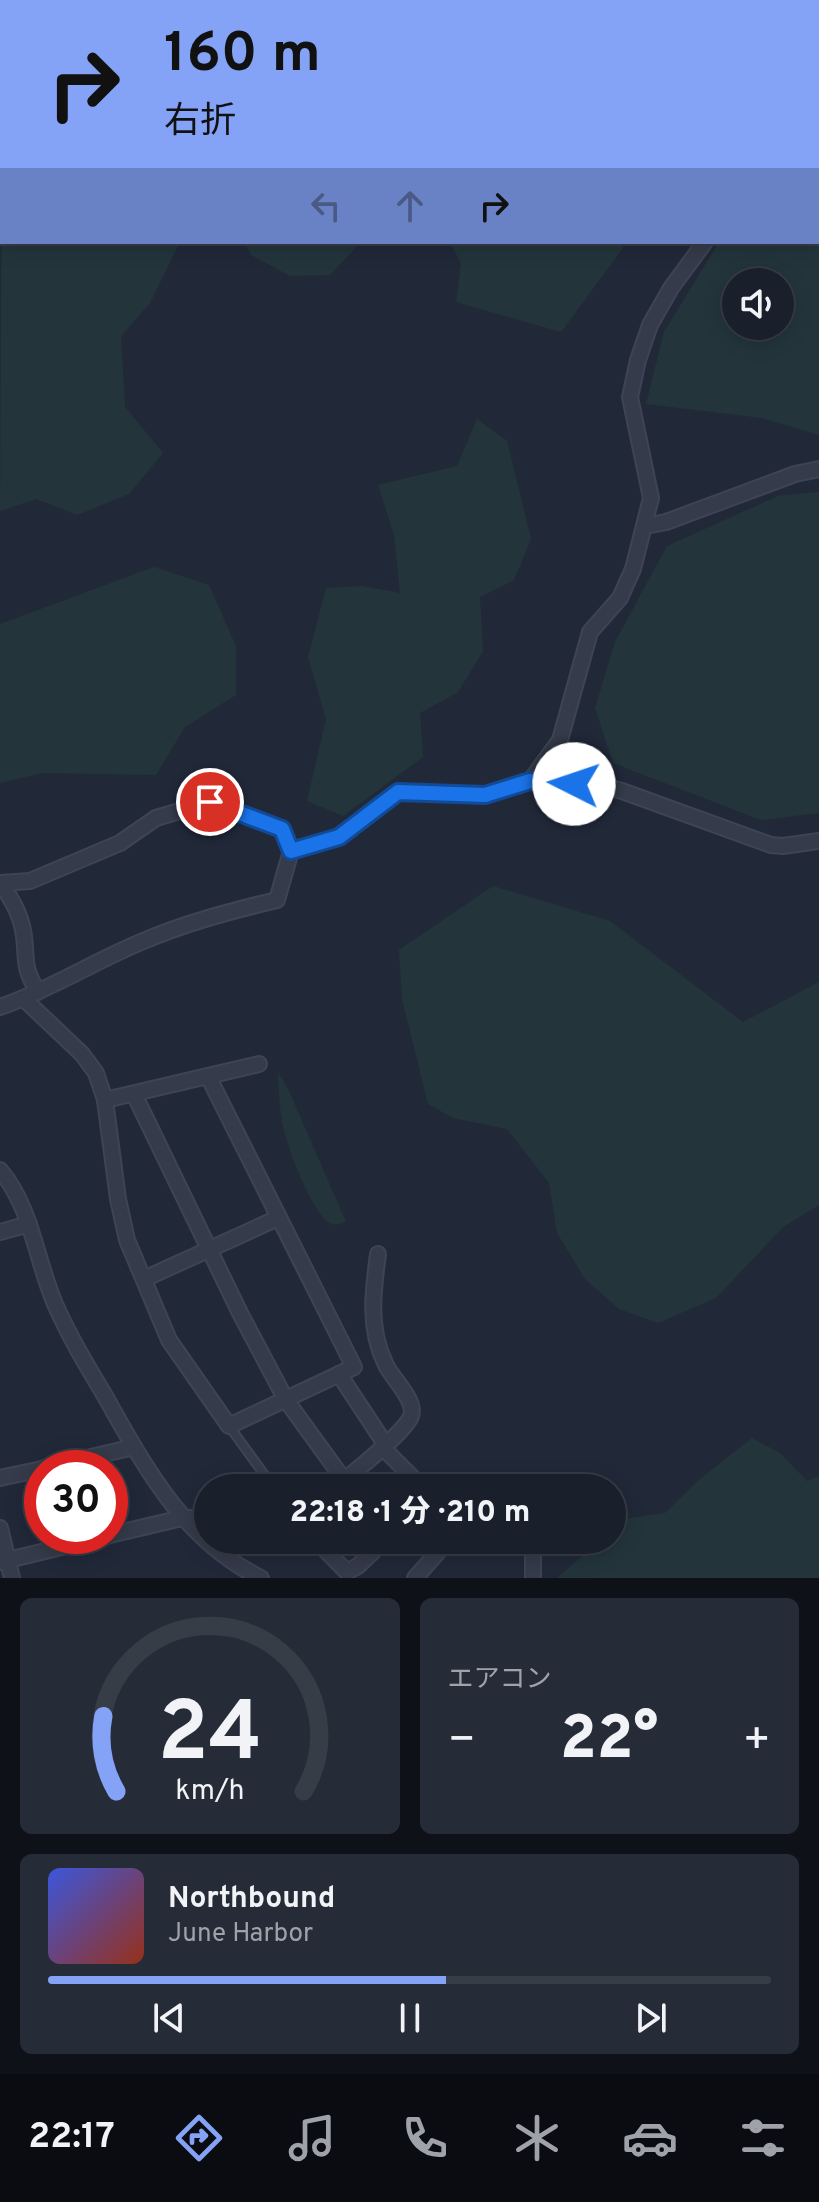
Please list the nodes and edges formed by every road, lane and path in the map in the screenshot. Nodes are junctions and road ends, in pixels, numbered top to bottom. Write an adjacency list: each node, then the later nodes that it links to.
1 (704, 244): 3 (street)
2 (819, 469): 3 (street)
3 (645, 526): 4 (street)
4 (530, 781): 5 (street); 6 (street)
5 (819, 841)
6 (291, 851): 7 (street); 8 (street)
7 (0, 883): 8 (street)
8 (31, 995): 9 (street); 13 (street)
9 (0, 1007)
10 (259, 1064): 11 (street)
11 (208, 1076): 12 (street); 15 (street)
12 (134, 1094): 13 (street); 18 (street)
13 (105, 1100): 20 (street)
14 (0, 1170): 16 (street)
15 (278, 1218): 18 (street); 21 (street)
16 (29, 1224): 17 (street); 25 (street)
17 (0, 1232)
18 (209, 1250): 20 (street); 22 (street)
19 (378, 1254): 24 (street)
20 (144, 1279): 23 (street)
21 (339, 1374): 22 (street); 24 (street)
22 (286, 1400): 23 (street); 29 (street)
23 (229, 1426): 28 (lane)
24 (384, 1445): 30 (street); 31 (street)
25 (134, 1447): 26 (street); 33 (street)
26 (121, 1450)
27 (24, 1472): 32 (street)
28 (264, 1474)
29 (333, 1474)
30 (351, 1474)
31 (410, 1474)
32 (0, 1478)
33 (182, 1518): 34 (street); 36 (street); 45 (street)
34 (194, 1518)
35 (0, 1528): 42 (street)
36 (128, 1531)
37 (33, 1554): 42 (street)
38 (328, 1554): 43 (street)
39 (370, 1554): 43 (street)
40 (436, 1554): 46 (street)
41 (533, 1554): 47 (street)
42 (4, 1561): 44 (street)
43 (347, 1575)
44 (12, 1578)
45 (261, 1578)
46 (415, 1578)
47 (533, 1578)

